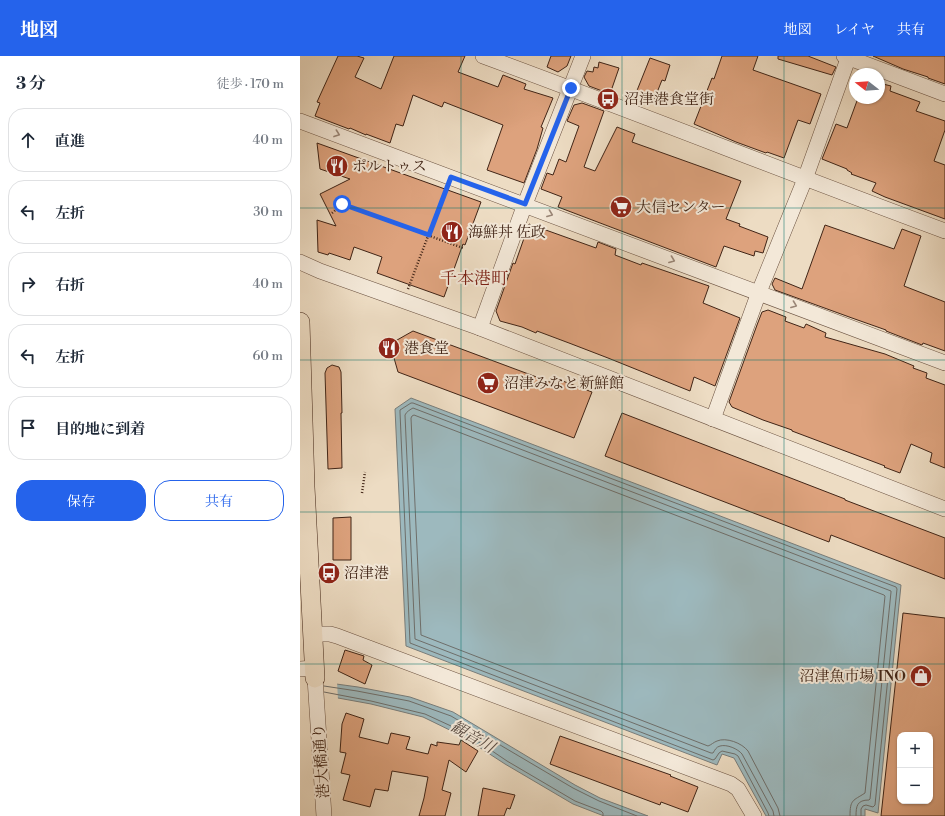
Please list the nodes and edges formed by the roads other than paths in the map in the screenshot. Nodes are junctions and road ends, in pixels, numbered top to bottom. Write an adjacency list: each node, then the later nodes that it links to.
1 (483, 56): 4 (street)
2 (583, 56): 4 (street)
3 (847, 57): 5 (street); 7 (street)
4 (571, 88): 7 (street); 8 (street)
5 (945, 94)
6 (300, 121): 8 (street, one-way to 8)
7 (805, 179): 9 (street); 11 (street)
8 (525, 204): 11 (street, one-way to 11); 13 (street)
9 (945, 231)
10 (300, 262): 13 (street)
11 (760, 292): 15 (street, one-way to 15); 16 (street)
12 (300, 322): 14 (main road, 港大橋通り)
13 (480, 328): 16 (street)
14 (301, 353): 17 (main road, 港大橋通り)
15 (945, 363)
16 (713, 419): 18 (street)
17 (302, 476): 19 (main road, 港大橋通り)
18 (945, 509)
19 (306, 599): 20 (main road, 港大橋通り)
20 (313, 634): 21 (main road, 港大橋通り); 23 (street)
21 (310, 672): 22 (street, 港大橋通り)
22 (324, 816)
23 (754, 816)

